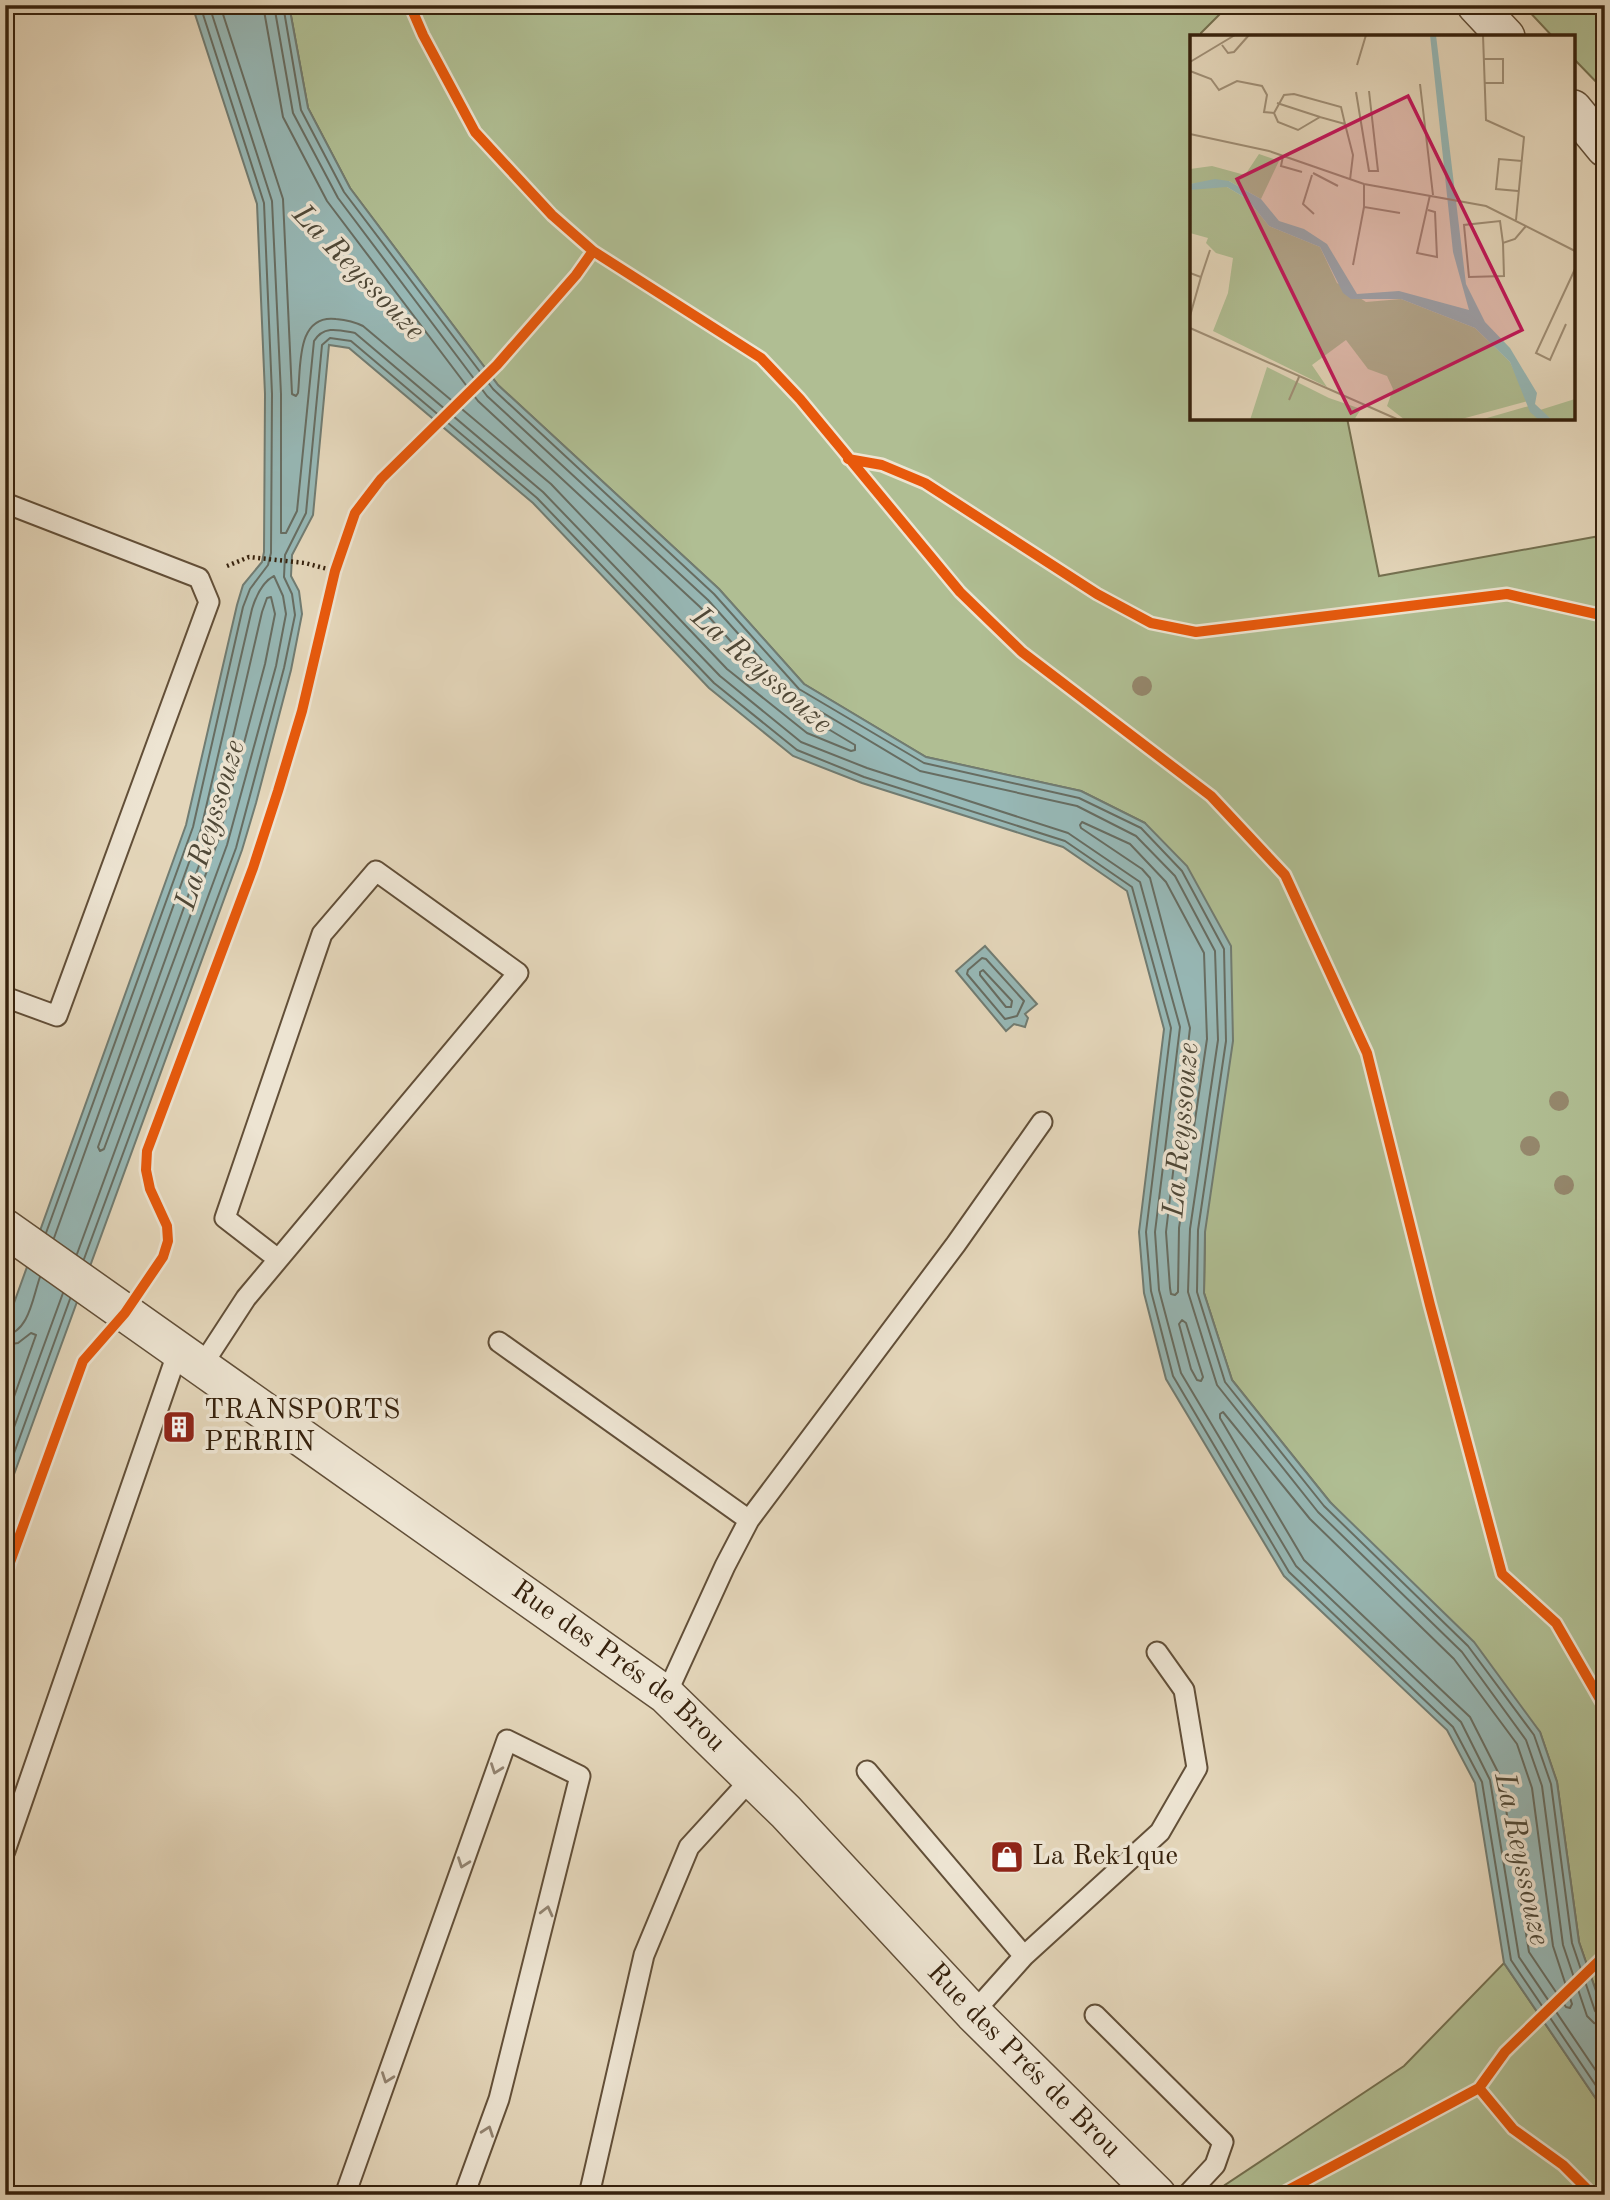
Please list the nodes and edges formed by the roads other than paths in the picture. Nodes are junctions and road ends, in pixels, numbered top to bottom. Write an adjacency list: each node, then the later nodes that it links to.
1 (1476, 5): 2 (street)
2 (1504, 35)
3 (1575, 111): 4 (street)
4 (1605, 148)
5 (5, 503): 6 (lane)
6 (5, 997)
7 (1042, 1122): 12 (lane)
8 (7, 1229): 11 (street, Rue des Prés de Brou)
9 (278, 1259): 9 (lane); 11 (lane)
10 (499, 1342): 12 (lane)
11 (190, 1359): 14 (street, Rue des Prés de Brou); 17 (lane)
12 (749, 1520): 14 (lane)
13 (1157, 1652): 18 (lane)
14 (666, 1695): 16 (street, Rue des Prés de Brou)
15 (867, 1772): 18 (lane)
16 (751, 1778): 19 (street, Rue des Prés de Brou); 23 (lane)
17 (5, 1851)
18 (1024, 1956): 19 (lane)
19 (973, 2013): 24 (street, Rue des Prés de Brou)
20 (1095, 2015): 25 (lane)
21 (345, 2195): 22 (lane, one-way to 21)
22 (464, 2195)
23 (589, 2195)
24 (1157, 2195)
25 (1187, 2195)

